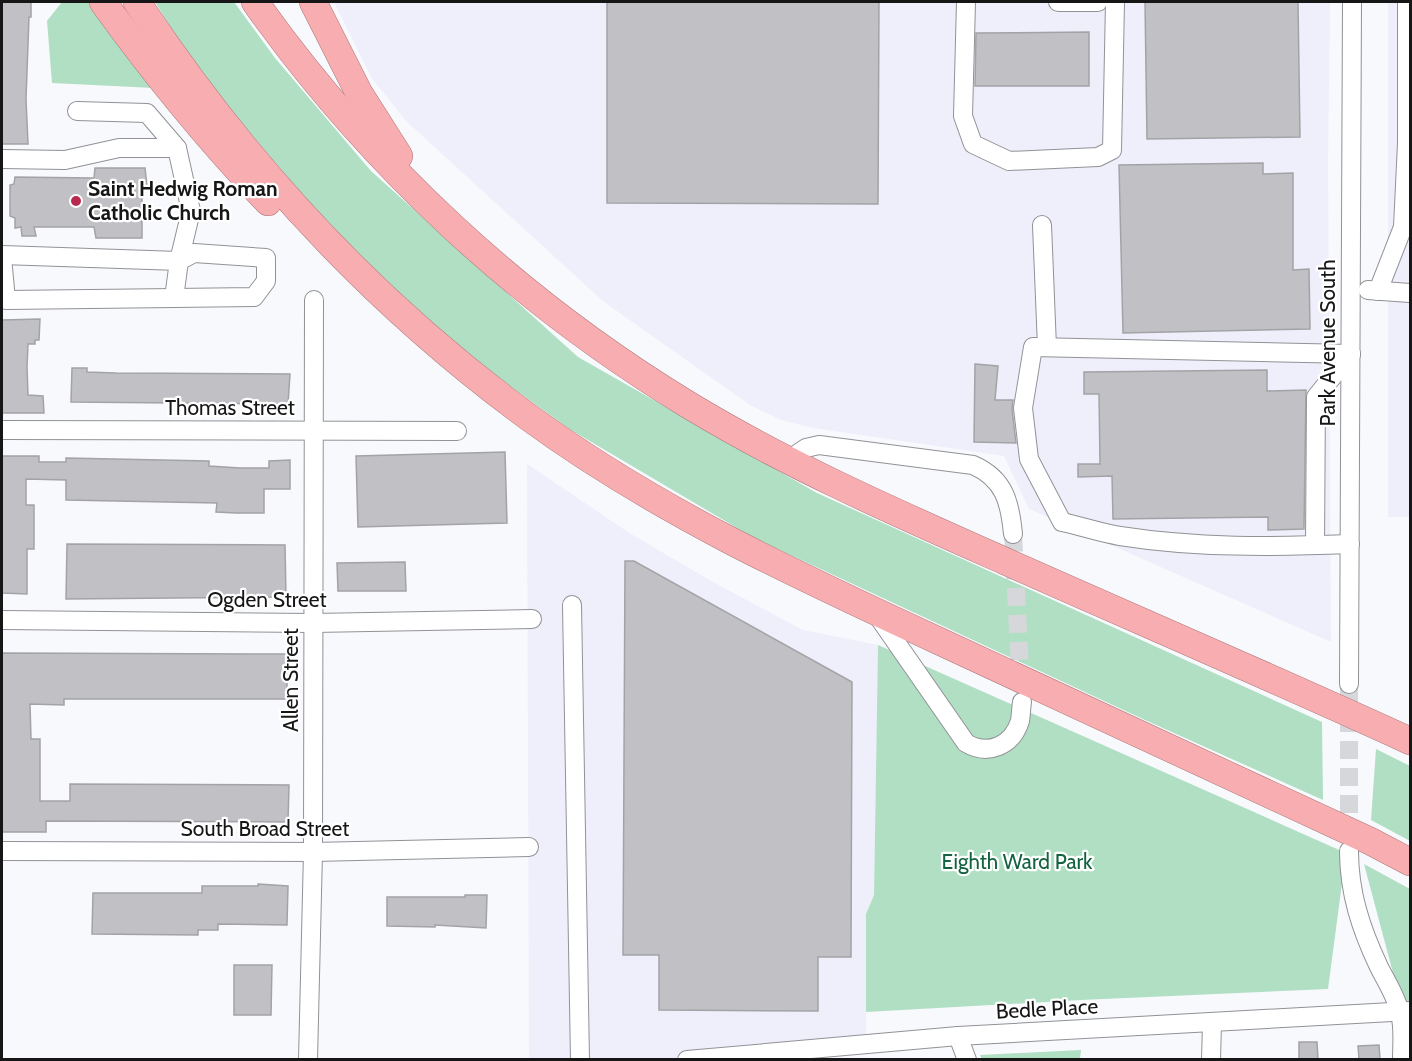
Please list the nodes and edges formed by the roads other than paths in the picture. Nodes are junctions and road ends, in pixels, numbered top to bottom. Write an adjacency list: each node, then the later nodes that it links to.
1 (104, 2): 23 (highway)
2 (137, 2): 23 (highway)
3 (255, 2): 14 (highway)
4 (313, 2): 14 (highway)
5 (966, 2): 8 (street)
6 (1058, 2): 7 (street)
7 (1098, 2)
8 (1114, 2)
9 (1352, 2): 18 (street, Park Avenue South)
10 (1407, 2): 19 (street)
11 (77, 111): 12 (street)
12 (177, 148): 13 (street); 17 (street)
13 (2, 159)
14 (435, 209): 29 (highway)
15 (1042, 225): 24 (street)
16 (2, 256): 17 (street); 21 (street)
17 (179, 261): 21 (street); 21 (street)
18 (1351, 290): 19 (street); 25 (street, Park Avenue South)
19 (1378, 291): 20 (street)
20 (1410, 293)
21 (174, 298)
22 (314, 300): 27 (street, Allen Street)
23 (414, 325): 34 (highway)
24 (1047, 347): 25 (street); 32 (street)
25 (1351, 354): 31 (street, Park Avenue South); 32 (street)
26 (2, 430): 27 (street, Thomas Street)
27 (314, 430): 28 (street, Thomas Street); 37 (street, Allen Street)
28 (458, 430)
29 (788, 460): 30 (street); 40 (highway)
30 (1013, 534)
31 (1350, 544): 32 (street); 38 (street, Park Avenue South)
32 (1315, 545)
33 (572, 605): 51 (street)
34 (874, 611): 39 (street); 45 (highway)
35 (532, 619): 37 (street, Ogden Street)
36 (2, 620): 37 (street, Ogden Street)
37 (314, 623): 44 (street, Allen Street)
38 (1349, 684)
39 (1022, 702)
40 (1410, 741)
41 (529, 847): 44 (street, South Broad Street)
42 (2, 851): 44 (street, South Broad Street)
43 (1349, 851): 46 (street)
44 (313, 852): 50 (street, Allen Street)
45 (1410, 862)
46 (1405, 1011): 47 (street, Bedle Place); 55 (street)
47 (1212, 1023): 48 (street, Bedle Place); 54 (street)
48 (958, 1036): 49 (street, Bedle Place); 53 (street)
49 (848, 1052): 52 (street, Bedle Place)
50 (308, 1059)
51 (580, 1059)
52 (687, 1059)
53 (967, 1059)
54 (1211, 1059)
55 (1402, 1059)

